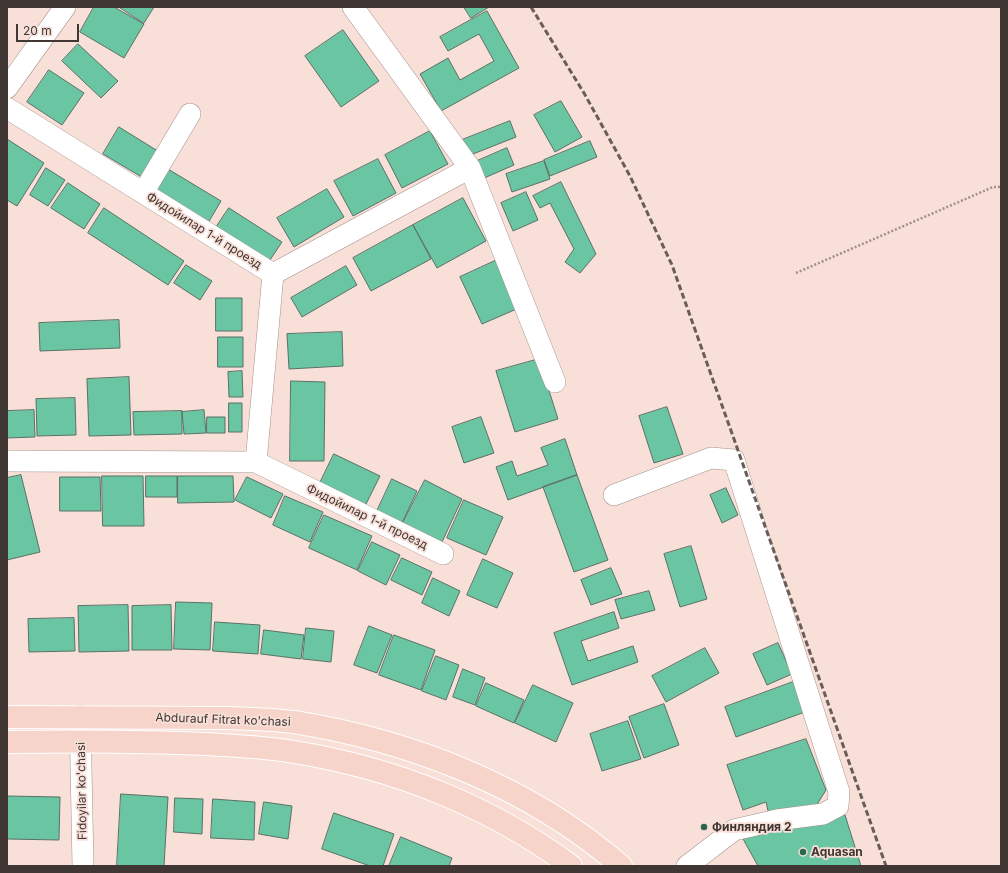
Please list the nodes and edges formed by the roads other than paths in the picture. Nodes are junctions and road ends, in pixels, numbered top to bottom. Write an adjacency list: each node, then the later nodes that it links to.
1 (65, 7): 3 (street)
2 (353, 7): 6 (street)
3 (7, 88)
4 (7, 108): 7 (street, Фидойилар 1-й проезд)
5 (190, 114): 7 (street)
6 (470, 168): 8 (street, Фидойилар 1-й проезд); 9 (street)
7 (143, 193): 8 (street, Фидойилар 1-й проезд)
8 (273, 274): 11 (street)
9 (555, 382)
10 (7, 461): 11 (street, Фидойилар 1-й проезд)
11 (256, 462): 13 (street, Фидойилар 1-й проезд)
12 (614, 495): 21 (street)
13 (443, 554)
14 (80, 716): 15 (main road, Abdurauf Fitrat ko'chasi); 16 (street, Fidoyilar ko'chasi); 20 (main road, Abdurauf Fitrat ko'chasi)
15 (7, 717)
16 (81, 741): 17 (main road, Abdurauf Fitrat ko'chasi); 18 (street, Fidoyilar ko'chasi); 19 (main road, Abdurauf Fitrat ko'chasi)
17 (7, 742)
18 (83, 866)
19 (571, 866)
20 (621, 866)
21 (687, 866)

